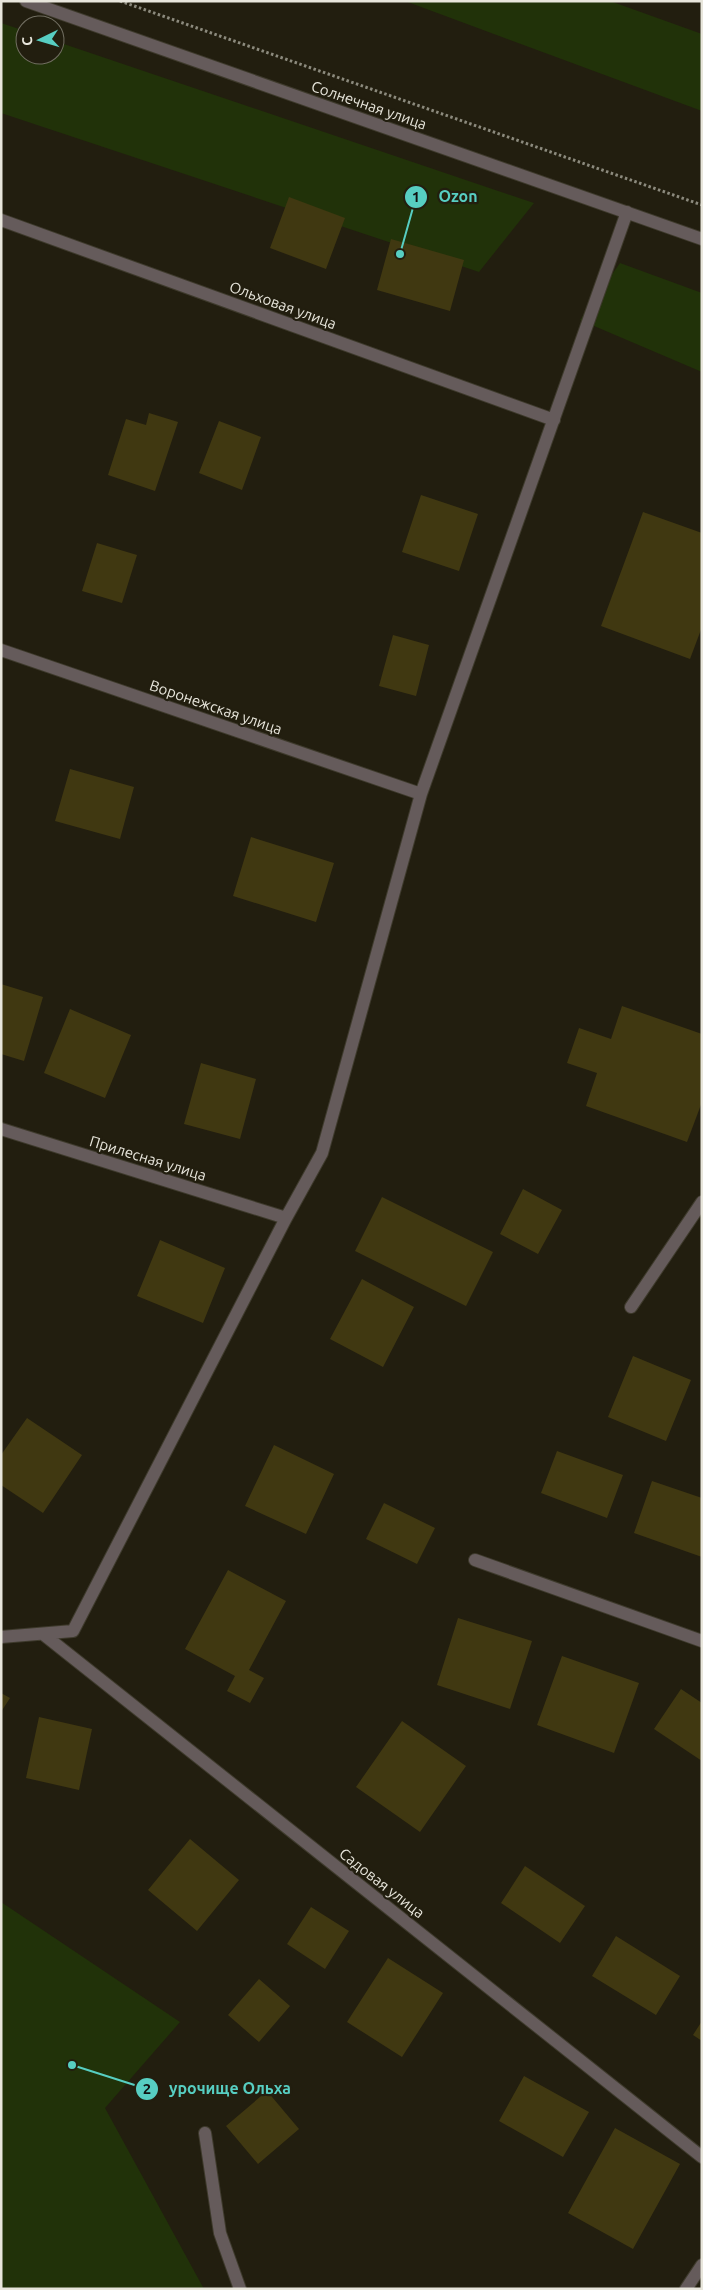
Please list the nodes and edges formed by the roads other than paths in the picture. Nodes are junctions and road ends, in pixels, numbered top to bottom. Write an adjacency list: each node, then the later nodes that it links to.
1 (26, 1): 2 (street, Солнечная улица)
2 (627, 212): 4 (street, Солнечная улица); 5 (street)
3 (1, 220): 5 (street, Ольховая улица)
4 (702, 239)
5 (554, 420): 7 (street)
6 (1, 650): 7 (street, Воронежская улица)
7 (421, 794): 10 (street)
8 (1, 1129): 10 (street, Прилесная улица)
9 (702, 1202): 11 (street)
10 (286, 1218): 13 (street)
11 (631, 1307)
12 (475, 1560): 15 (street)
13 (43, 1634): 14 (street); 17 (street, Садовая улица)
14 (1, 1637)
15 (702, 1641)
16 (206, 2133): 19 (street)
17 (702, 2157)
18 (702, 2265): 20 (street)
19 (240, 2289)
20 (686, 2289)

